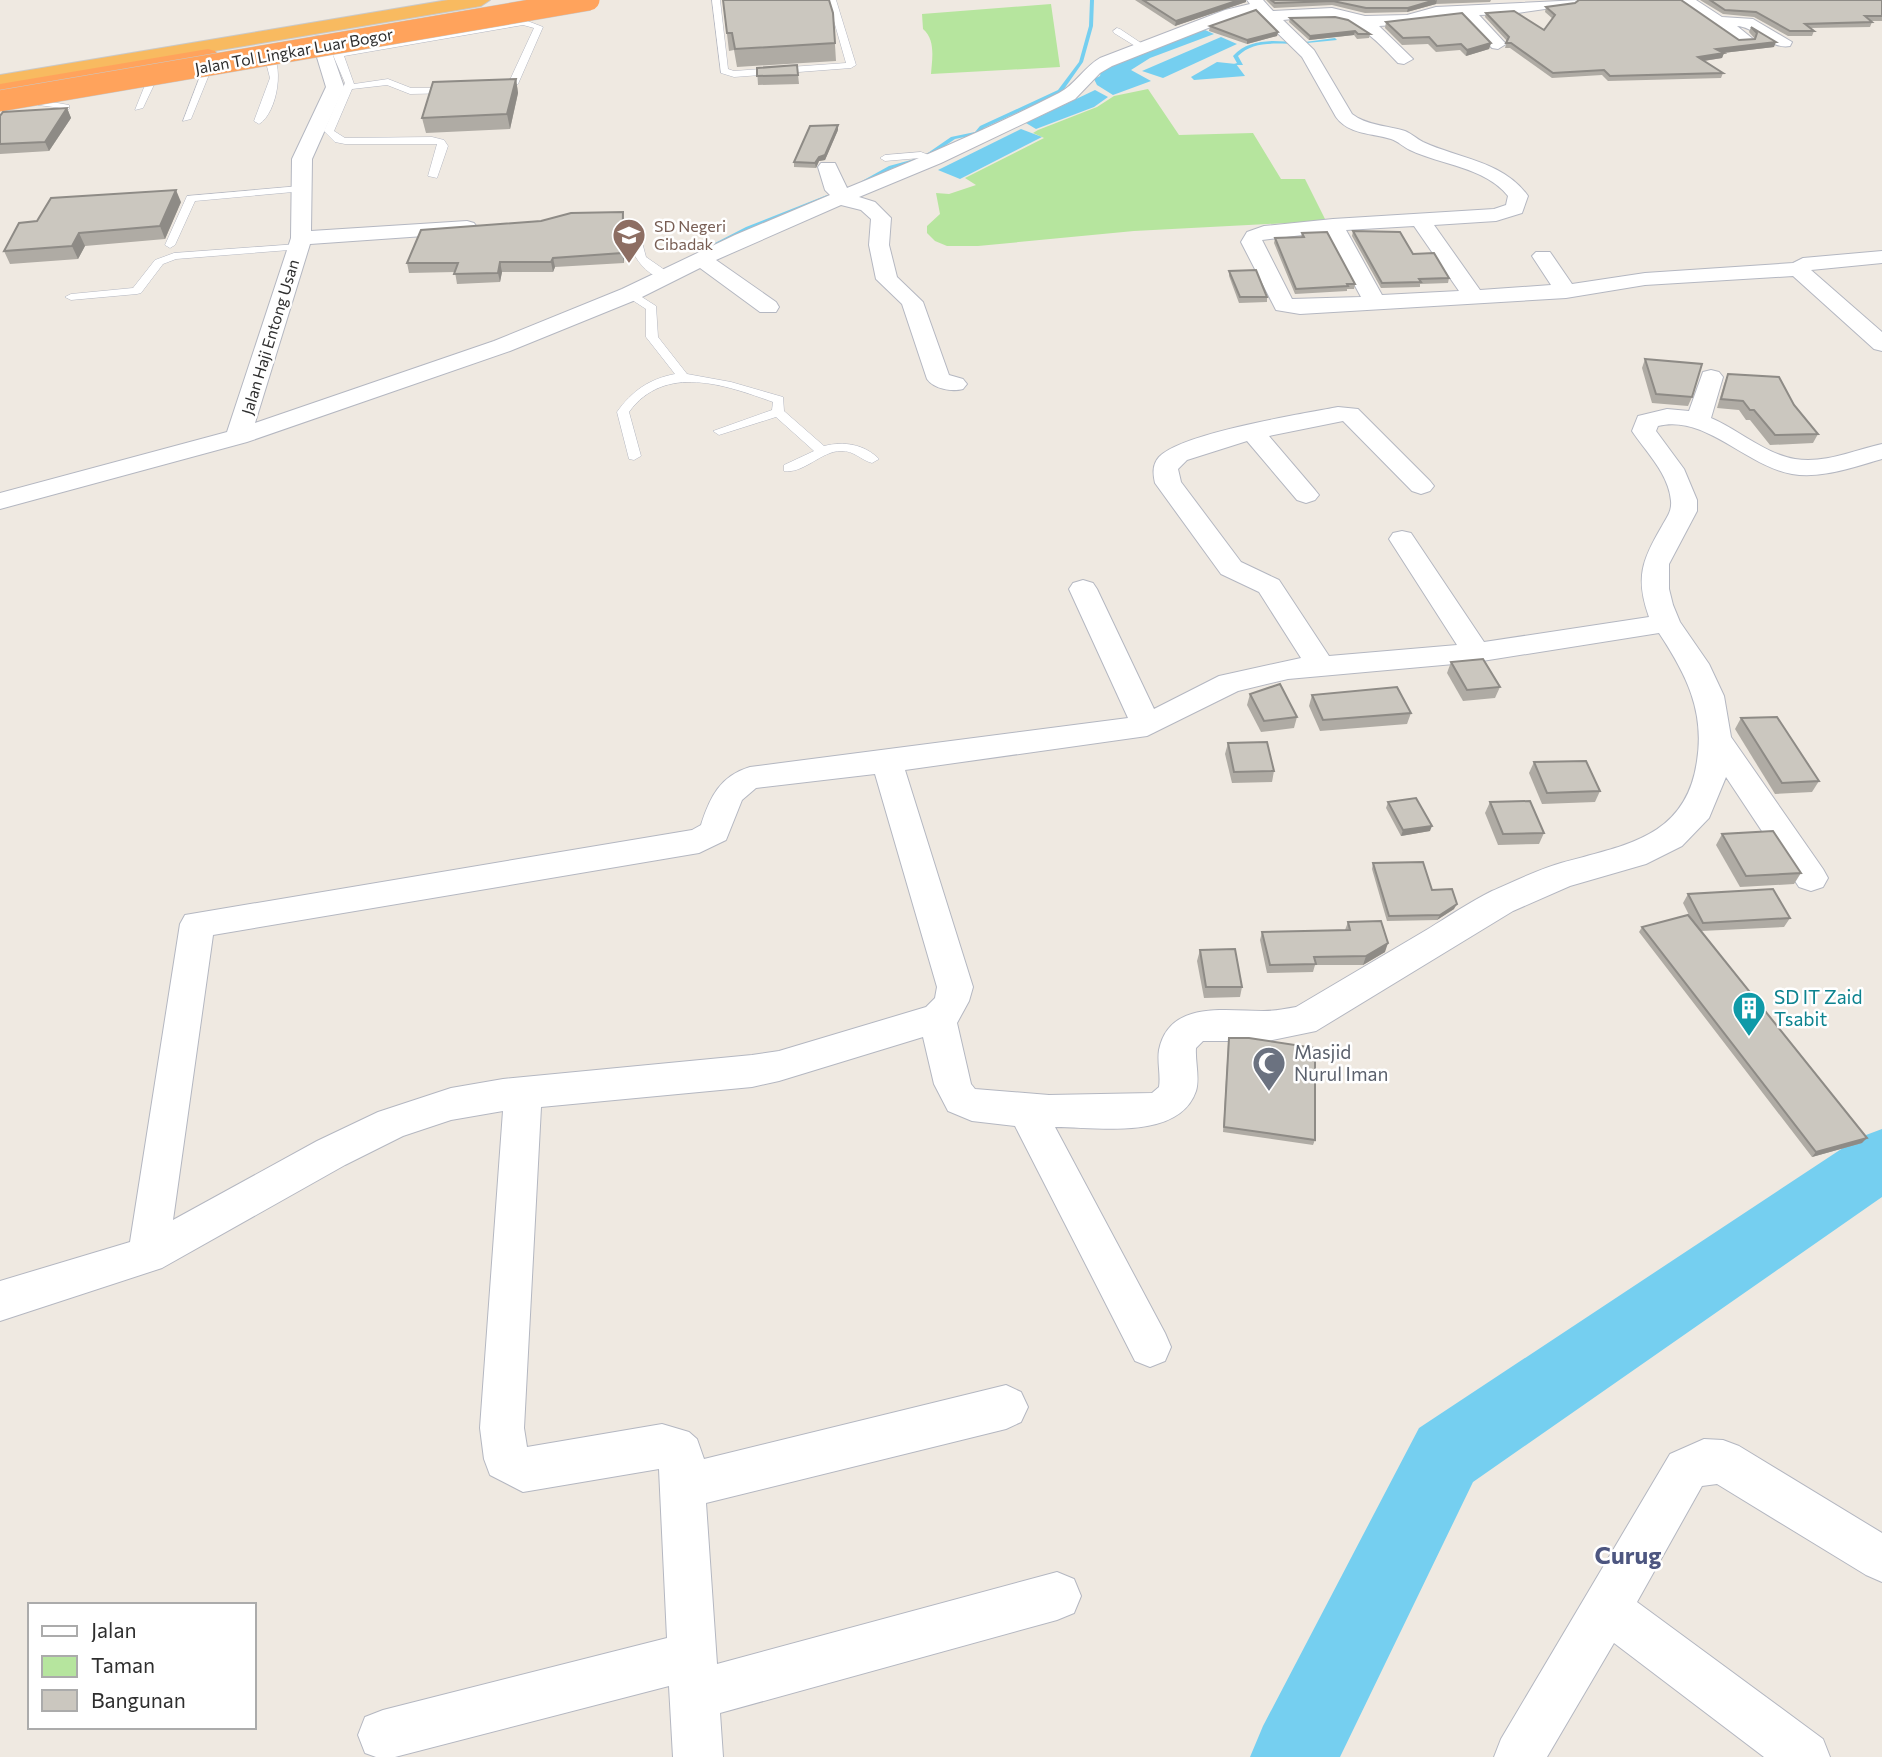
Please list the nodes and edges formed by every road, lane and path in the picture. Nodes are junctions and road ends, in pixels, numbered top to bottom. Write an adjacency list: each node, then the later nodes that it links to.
1 (481, 0): 25 (highway)
2 (534, 0): 28 (highway, Jalan Tol Lingkar Luar Bogor)
3 (562, 0): 12 (highway)
4 (589, 0): 31 (highway, Jalan Tol Lingkar Luar Bogor, bridge)
5 (716, 0): 6 (lane)
6 (832, 0)
7 (1573, 0): 9 (street)
8 (1685, 0): 14 (street)
9 (1552, 2): 11 (street)
10 (1262, 7): 13 (street); 20 (street); 42 (street)
11 (1466, 11): 13 (street); 18 (street)
12 (517, 15): 19 (highway); 30 (lane)
13 (1366, 21): 22 (street)
14 (1720, 22): 16 (street); 17 (street)
15 (1117, 31): 20 (lane)
16 (1745, 38)
17 (1784, 42)
18 (1498, 44)
19 (330, 45): 21 (highway); 26 (lane); 40 (street, Jalan Haji Entong Usan)
20 (1143, 47): 36 (street)
21 (267, 51): 23 (highway); 35 (lane)
22 (1404, 59)
23 (210, 60): 24 (highway); 34 (lane)
24 (156, 70): 27 (highway); 33 (lane)
25 (0, 81)
26 (349, 87): 29 (lane); 39 (lane)
27 (45, 89): 31 (highway); 32 (lane)
28 (0, 90)
29 (468, 90)
30 (480, 90)
31 (0, 99)
32 (66, 107)
33 (138, 108)
34 (186, 119)
35 (259, 121)
36 (928, 157): 37 (lane); 41 (street)
37 (885, 158)
38 (828, 167): 41 (street)
39 (433, 176)
40 (300, 188): 46 (street, Jalan Haji Entong Usan); 47 (lane)
41 (840, 194): 51 (street); 64 (street)
42 (1421, 220): 44 (street); 56 (street)
43 (489, 225): 46 (street)
44 (1333, 225): 58 (street); 58 (street)
45 (633, 227): 53 (lane)
46 (299, 243): 57 (lane); 69 (street, Jalan Haji Entong Usan)
47 (170, 245)
48 (1882, 251): 52 (street)
49 (1543, 256): 54 (street)
50 (1882, 257): 52 (street)
51 (703, 260): 53 (street); 59 (street)
52 (1790, 269): 54 (street); 60 (street); 61 (street)
53 (668, 276): 55 (street)
54 (1566, 291): 56 (street)
55 (630, 294): 62 (lane); 69 (street)
56 (1473, 296): 58 (street)
57 (71, 297)
58 (1375, 302)
59 (768, 307)
60 (1882, 344)
61 (1882, 362)
62 (683, 376): 65 (lane); 72 (lane)
63 (1711, 377): 66 (street)
64 (955, 384)
65 (778, 412): 67 (lane); 71 (lane)
66 (1698, 422): 70 (street); 80 (street)
67 (719, 431)
68 (1254, 433): 75 (street); 76 (street); 82 (street)
69 (238, 437): 77 (street, Jalan Haji Entong Usan)
70 (1882, 452)
71 (823, 453): 73 (lane); 74 (lane)
72 (634, 456)
73 (872, 459)
74 (789, 468)
75 (1421, 486)
76 (1306, 495)
77 (0, 501)
78 (1402, 539): 81 (street)
79 (1083, 589): 83 (street)
80 (1666, 623): 81 (street); 84 (street)
81 (1476, 653): 82 (street)
82 (1321, 666): 83 (street)
83 (1147, 726): 85 (street)
84 (1716, 738): 86 (street); 89 (street)
85 (887, 762): 87 (street); 90 (street)
86 (1811, 878)
87 (938, 1018): 88 (street); 89 (street)
88 (523, 1093): 90 (street); 94 (street)
89 (1026, 1110): 92 (street)
90 (148, 1255): 91 (street)
91 (0, 1301)
92 (1150, 1347)
93 (1006, 1407): 94 (street)
94 (684, 1486): 98 (street)
95 (1882, 1559): 97 (street)
96 (1056, 1596): 98 (street)
97 (1607, 1609): 101 (street); 102 (street)
98 (694, 1675): 99 (street); 100 (street)
99 (383, 1735)
100 (698, 1757)
101 (1519, 1757)
102 (1805, 1757)

